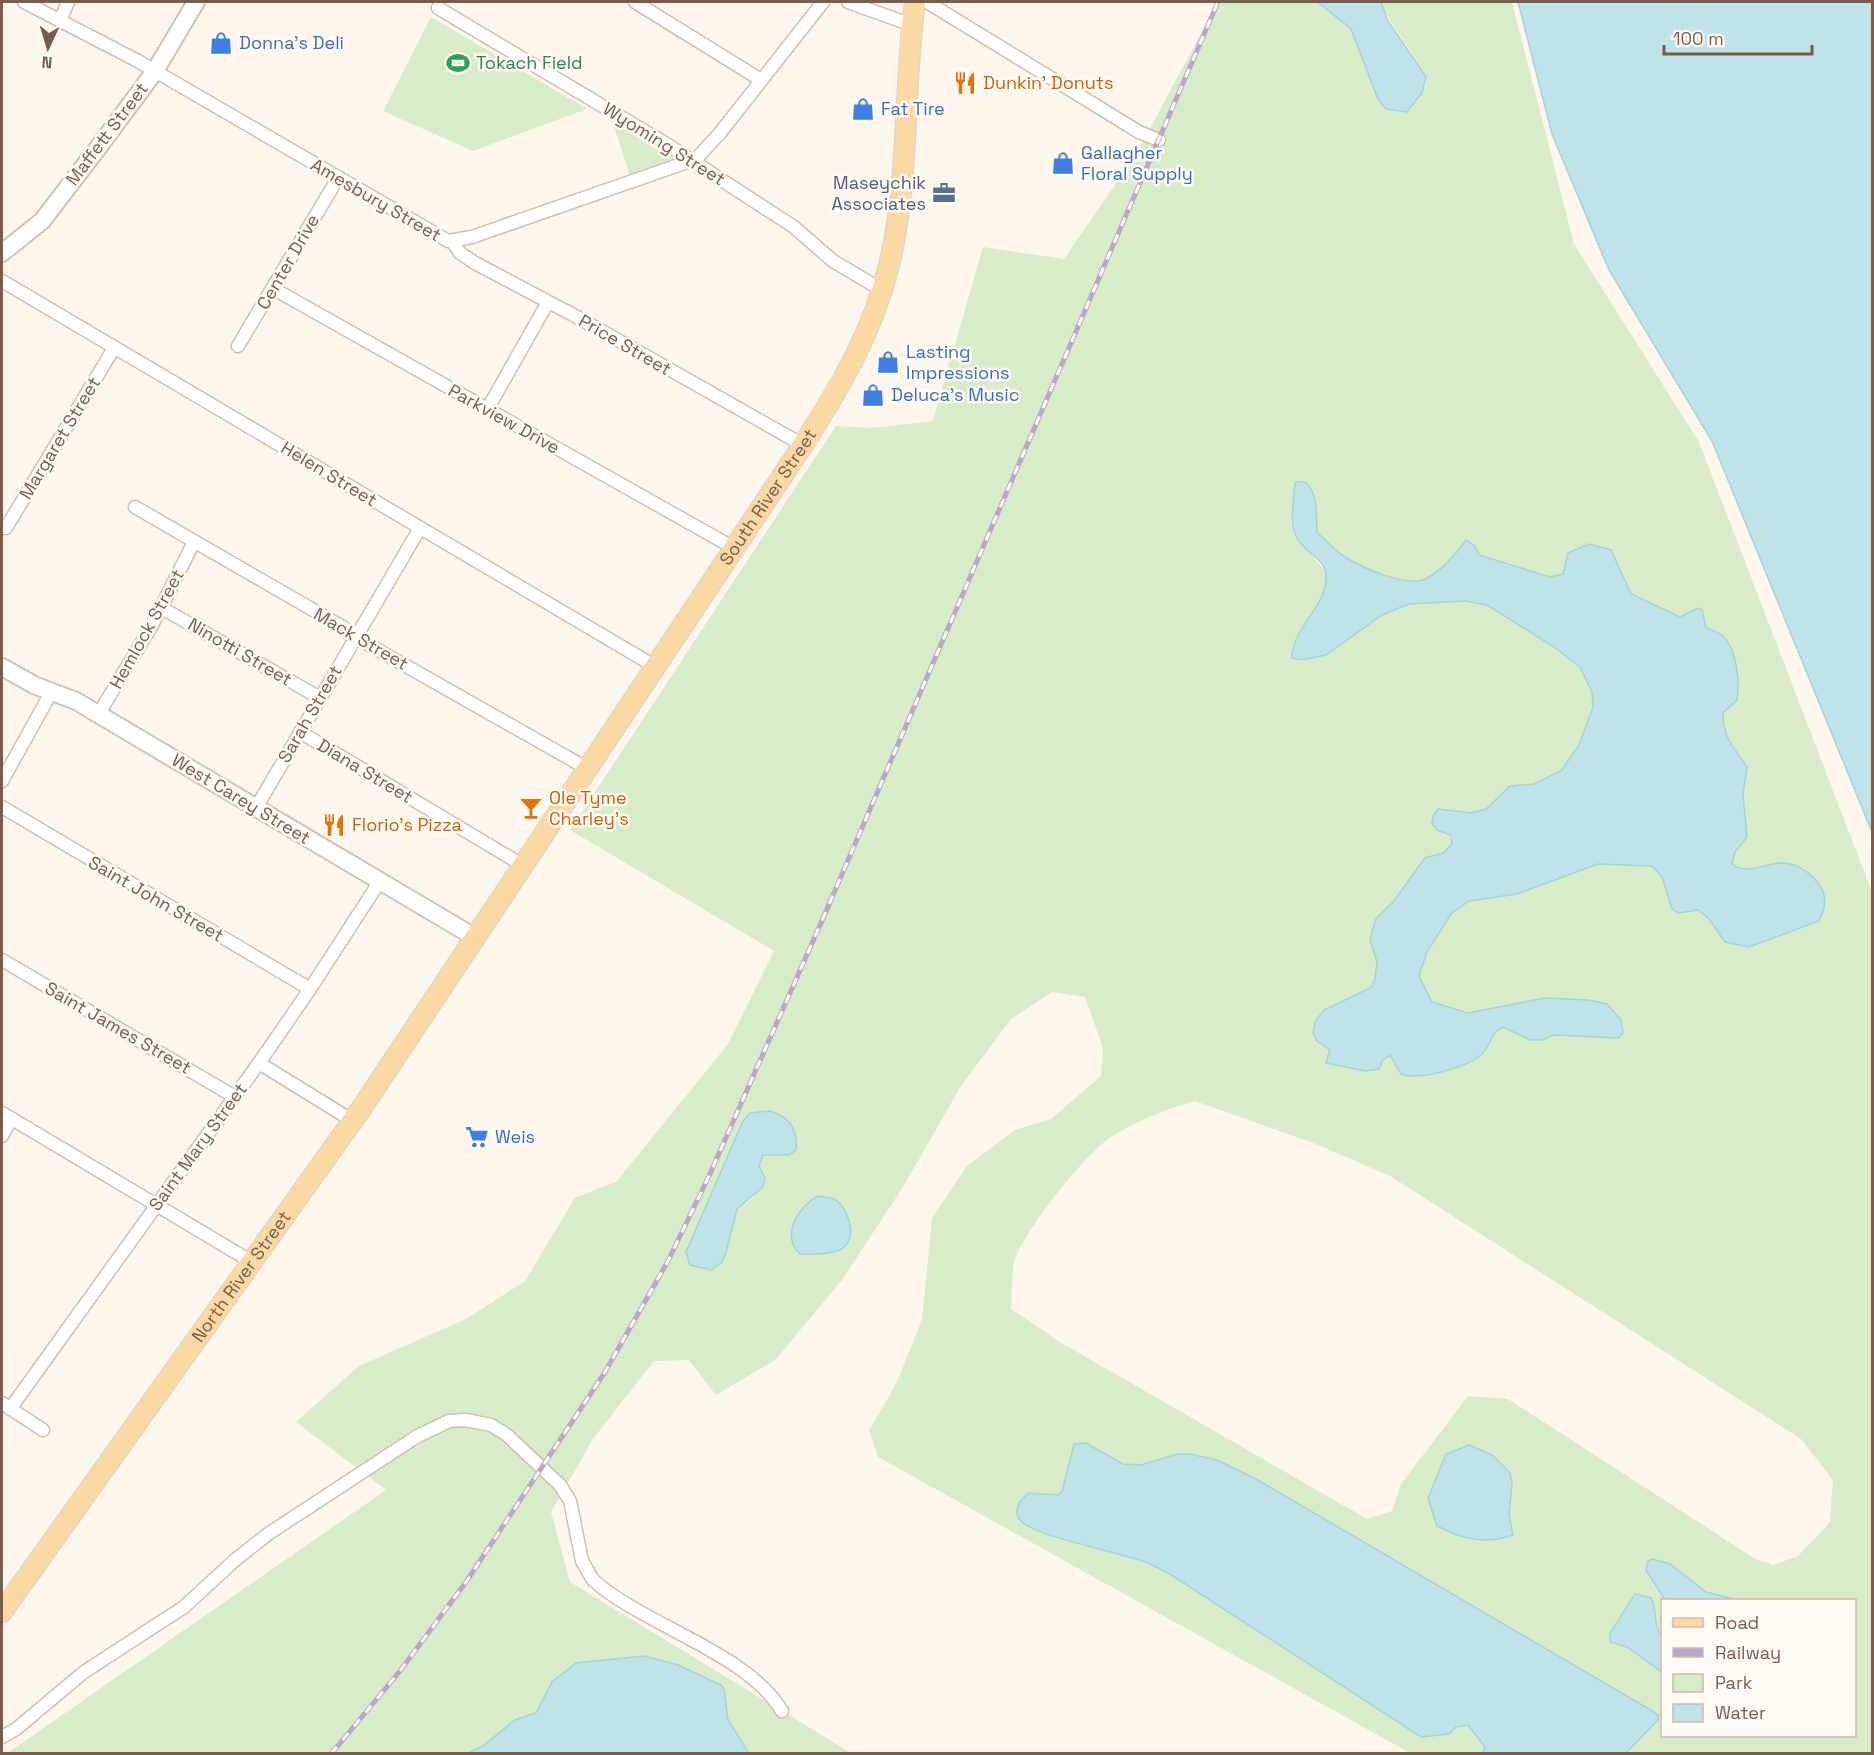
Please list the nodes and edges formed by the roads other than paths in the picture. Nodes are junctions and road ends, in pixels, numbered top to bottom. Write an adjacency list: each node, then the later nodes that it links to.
1 (24, 2): 10 (street, Amesbury Street)
2 (68, 2): 10 (street)
3 (196, 2): 12 (street, Maffett Street)
4 (635, 2): 13 (street)
5 (823, 2): 13 (street, Amesbury Street)
6 (849, 2): 11 (street)
7 (915, 2): 11 (main road, South River Street)
8 (927, 2): 14 (street)
9 (438, 8): 15 (street, Wyoming Street)
10 (60, 21): 12 (street, Amesbury Street)
11 (912, 25): 21 (main road, South River Street)
12 (155, 71): 16 (street, Amesbury Street); 18 (street, Maffett Street)
13 (761, 80): 15 (street, Amesbury Street)
14 (1159, 140)
15 (692, 161): 17 (street, Amesbury Street); 21 (street, Wyoming Street)
16 (338, 178): 17 (street, Amesbury Street); 20 (street, Center Drive)
17 (452, 241): 22 (street, Price Street)
18 (2, 253)
19 (2, 281): 24 (street, Helen Street)
20 (274, 289): 23 (street, Center Drive); 25 (street, Parkview Drive)
21 (882, 290): 26 (main road, South River Street)
22 (548, 302): 25 (street); 26 (street, Price Street)
23 (238, 346)
24 (114, 348): 28 (street, Margaret Street); 29 (street, Helen Street)
25 (487, 410): 31 (street, Parkview Drive)
26 (802, 445): 31 (main road, South River Street)
27 (135, 507): 30 (street, Mack Street)
28 (6, 528)
29 (420, 528): 33 (street, Sarah Street); 35 (street, Helen Street)
30 (194, 542): 32 (street, Hemlock Street); 33 (street, Mack Street)
31 (734, 548): 35 (main road, South River Street)
32 (160, 607): 37 (street, Ninotti Street); 38 (street, Hemlock Street)
33 (355, 637): 37 (street, Sarah Street); 40 (street, Mack Street)
34 (2, 667): 36 (street, West Carey Street)
35 (656, 667): 40 (main road, South River Street)
36 (52, 691): 38 (street, West Carey Street); 41 (street)
37 (320, 698): 39 (street, Sarah Street)
38 (98, 715): 43 (street, West Carey Street)
39 (300, 732): 43 (street, Sarah Street); 44 (street, Diana Street)
40 (588, 769): 44 (main road, South River Street)
41 (2, 781)
42 (2, 807): 48 (street, Saint John Street)
43 (256, 808): 45 (street, West Carey Street)
44 (524, 866): 46 (main road, South River Street)
45 (380, 881): 46 (street, West Carey Street); 48 (street, Saint Mary Street)
46 (476, 938): 52 (main road, North River Street)
47 (2, 960): 50 (street, Saint James Street)
48 (310, 989): 49 (street, Saint Mary Street)
49 (259, 1063): 50 (street, Saint Mary Street); 52 (street)
50 (235, 1097): 54 (street, Saint Mary Street)
51 (6, 1116): 53 (street); 54 (street)
52 (353, 1121): 55 (main road, North River Street)
53 (2, 1136)
54 (156, 1206): 55 (street); 56 (street, Saint Mary Street)
55 (252, 1262): 58 (main road, North River Street)
56 (5, 1406): 57 (street)
57 (43, 1430)
58 (2, 1612)
59 (782, 1711): 60 (street)
60 (2, 1737)

